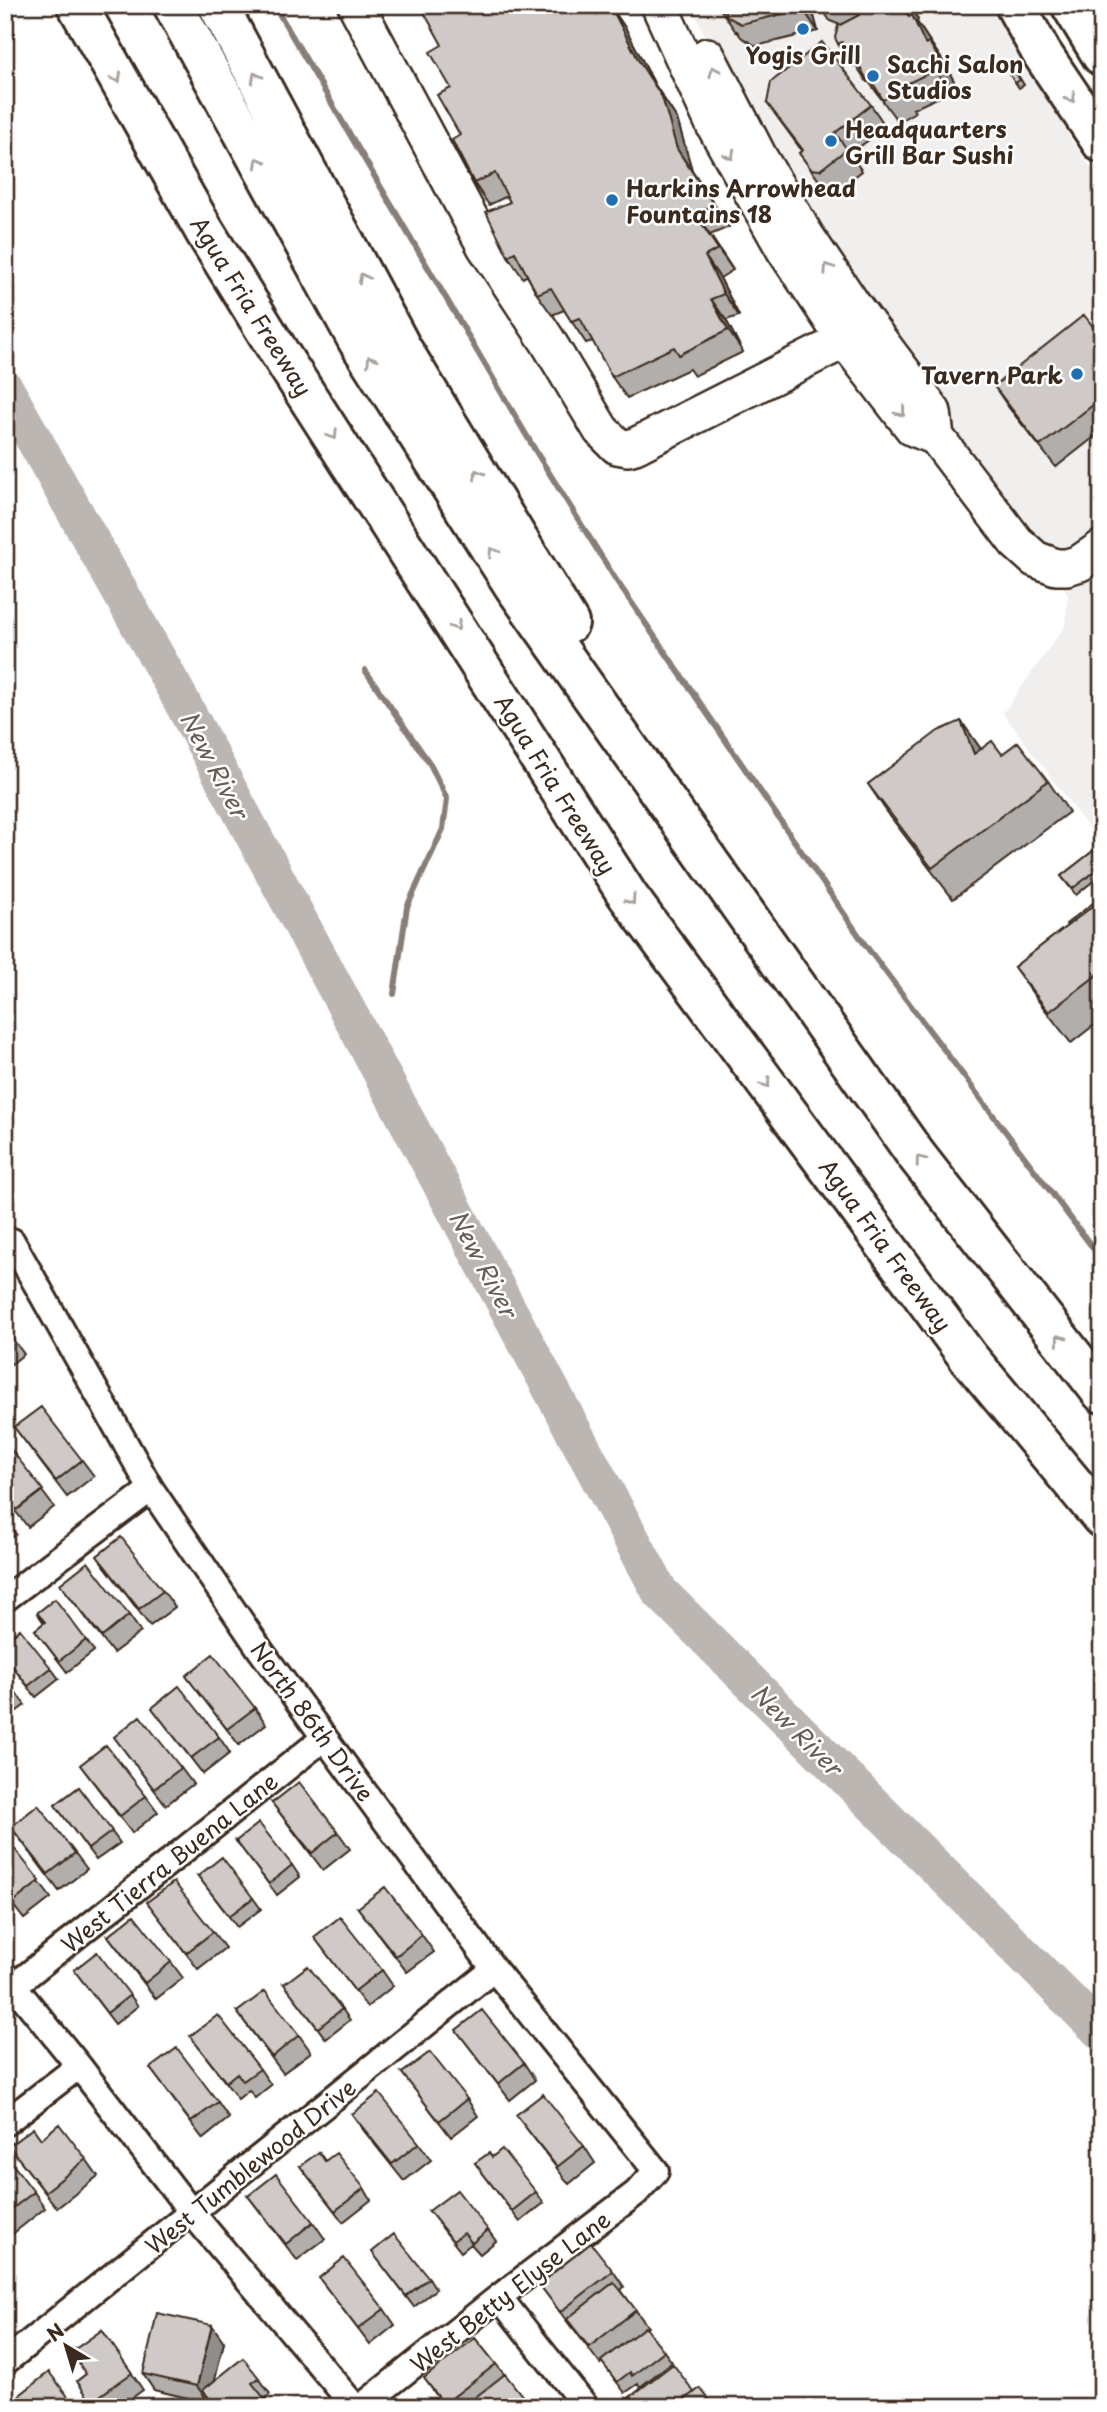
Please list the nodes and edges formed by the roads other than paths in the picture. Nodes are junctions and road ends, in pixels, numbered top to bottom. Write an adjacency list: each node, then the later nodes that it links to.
1 (173, 5): 13 (main road, one-way to 1)
2 (218, 5): 13 (main road, one-way to 2)
3 (356, 5): 11 (street)
4 (659, 5): 11 (street, one-way to 11)
5 (685, 5): 11 (street, one-way to 5)
6 (1015, 5): 10 (main road, one-way to 10)
7 (1071, 5): 9 (main road)
8 (78, 10): 17 (main road, Agua Fria Freeway, one-way to 17)
9 (1102, 56)
10 (1102, 143)
11 (856, 332): 12 (street)
12 (1102, 548)
13 (784, 970): 15 (main road, one-way to 13)
14 (8, 1244): 16 (street, North 86th Drive)
15 (1102, 1393)
16 (152, 1489): 18 (street); 19 (street, North 86th Drive)
17 (1102, 1518)
18 (5, 1599)
19 (324, 1738): 20 (street, North 86th Drive); 21 (street, West Tierra Buena Lane)
20 (494, 1969): 24 (street, North 86th Drive); 25 (street, West Tumblewood Drive)
21 (9, 1981): 22 (street)
22 (79, 2066): 23 (street); 25 (street)
23 (5, 2123)
24 (656, 2171): 26 (street, West Betty Elyse Lane)
25 (192, 2213): 27 (street, West Tumblewood Drive); 28 (street)
26 (499, 2297): 29 (street, West Betty Elyse Lane); 30 (street)
27 (5, 2362)
28 (355, 2407)
29 (361, 2407)
30 (586, 2407)

